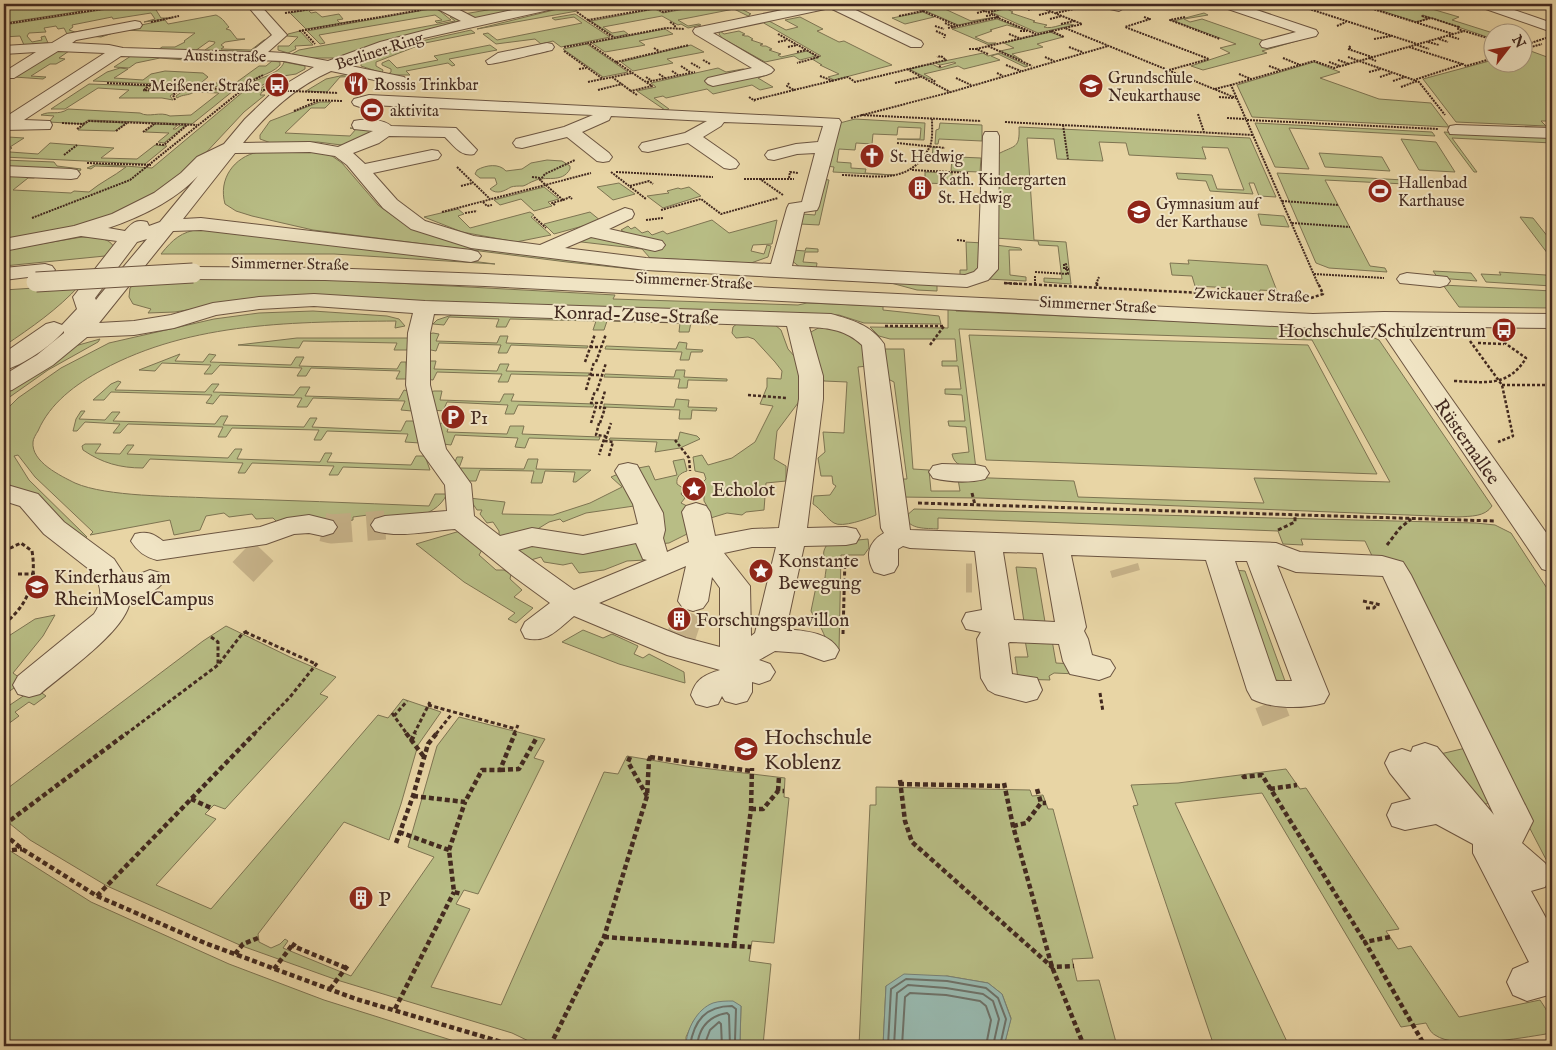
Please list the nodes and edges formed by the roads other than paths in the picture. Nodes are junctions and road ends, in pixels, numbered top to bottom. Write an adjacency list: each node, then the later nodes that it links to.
1 (252, 4): 24 (street)
2 (439, 4): 11 (street)
3 (557, 4): 11 (street, Berliner Ring)
4 (829, 4): 10 (street)
5 (833, 4): 18 (street)
6 (1227, 4): 19 (street)
7 (1485, 4): 14 (street)
8 (1499, 4): 12 (street)
9 (750, 8): 10 (street)
10 (768, 16): 15 (street); 30 (street)
11 (474, 23): 26 (street, Berliner Ring)
12 (1552, 23)
13 (135, 24): 16 (street, Austinstraße)
14 (1552, 28)
15 (781, 29)
16 (72, 37): 17 (street); 20 (street, Austinstraße)
17 (98, 38)
18 (916, 44)
19 (1267, 44)
20 (56, 46): 22 (street, Austinstraße); 23 (street, Austinstraße); 28 (street)
21 (547, 47): 25 (street)
22 (4, 50)
23 (117, 52): 24 (street, Austinstraße); 33 (street)
24 (255, 56): 26 (street, Austinstraße)
25 (493, 62)
26 (332, 65): 27 (street); 52 (street, Berliner Ring)
27 (370, 73): 29 (street); 31 (street)
28 (9, 75)
29 (399, 80)
30 (713, 81)
31 (352, 82)
32 (471, 99): 32 (street); 34 (street)
33 (27, 110): 38 (street); 38 (street)
34 (533, 115): 35 (street); 37 (street)
35 (604, 115): 36 (street); 43 (street)
36 (716, 120): 44 (street); 47 (street)
37 (504, 123)
38 (4, 124)
39 (360, 125): 42 (street)
40 (990, 127): 70 (street)
41 (1456, 130): 46 (street)
42 (385, 131): 50 (street); 51 (street)
43 (570, 131): 48 (street); 54 (street)
44 (774, 132): 45 (street); 45 (street)
45 (830, 133): 70 (street)
46 (1552, 133)
47 (691, 137): 49 (street); 57 (street)
48 (522, 143)
49 (648, 147)
50 (468, 150)
51 (340, 152): 52 (street); 55 (street)
52 (223, 154): 59 (street, Berliner Ring); 62 (street, Berliner Ring); 65 (street, Berliner Ring)
53 (432, 155): 55 (street)
54 (604, 168)
55 (361, 170): 68 (street)
56 (4, 171): 58 (street)
57 (728, 173)
58 (71, 174)
59 (208, 200): 61 (street, Berliner Ring); 64 (street, Berliner Ring)
60 (625, 214): 63 (street)
61 (168, 226): 64 (street, Berliner Ring); 65 (street, Berliner Ring); 78 (street, Berliner Ring)
62 (77, 231): 65 (street, Berliner Ring); 66 (street, Berliner Ring)
63 (589, 231): 67 (street); 68 (street)
64 (319, 237): 74 (street, Berliner Ring)
65 (129, 238): 77 (street, Berliner Ring); 78 (street, Berliner Ring)
66 (4, 245)
67 (655, 245)
68 (541, 252): 70 (street)
69 (197, 268): 72 (street, Simmerner Straße, bridge); 74 (street, Simmerner Straße); 81 (street, Simmerner Straße)
70 (780, 271)
71 (4, 274): 72 (street, Simmerner Straße)
72 (41, 276): 76 (street, Simmerner Straße)
73 (1407, 279): 75 (street)
74 (680, 280): 81 (street, Simmerner Straße)
75 (1440, 281)
76 (4, 285)
77 (84, 297): 84 (street); 85 (street, Berliner Ring); 86 (street, Berliner Ring)
78 (108, 299): 80 (street, Konrad-Zuse-Straße); 84 (street, Berliner Ring)
79 (425, 307): 80 (street, Konrad-Zuse-Straße); 82 (street, Konrad-Zuse-Straße); 92 (street)
80 (198, 313): 84 (street, Konrad-Zuse-Straße)
81 (1384, 318): 83 (street, Simmerner Straße); 108 (street, Rüsternallee)
82 (797, 320): 100 (street); 103 (street, Konrad-Zuse-Straße)
83 (1552, 321)
84 (80, 331): 87 (street, Berliner Ring)
85 (4, 352)
86 (4, 363)
87 (4, 385)
88 (618, 463): 97 (street)
89 (942, 472): 90 (street)
90 (976, 473)
91 (4, 492): 98 (street)
92 (461, 508): 95 (street); 105 (street)
93 (4, 509): 98 (street)
94 (696, 512): 106 (street)
95 (384, 525)
96 (323, 527): 101 (street)
97 (646, 527): 105 (street); 109 (street)
98 (54, 528): 111 (street)
99 (845, 532): 100 (street)
100 (792, 536): 106 (street); 116 (street)
101 (145, 541)
102 (1267, 542): 107 (street); 107 (street); 123 (street)
103 (988, 543): 104 (street); 114 (street)
104 (1055, 545): 107 (street); 114 (street)
105 (496, 547): 113 (street)
106 (704, 547): 109 (street); 112 (street); 119 (street)
107 (1217, 551)
108 (1549, 553)
109 (657, 566): 113 (street)
110 (150, 580): 111 (street)
111 (116, 594): 120 (street)
112 (693, 601)
113 (572, 603): 115 (street); 119 (street)
114 (1075, 623): 118 (street)
115 (540, 632)
116 (769, 639): 117 (street); 119 (street)
117 (834, 644)
118 (1099, 668)
119 (733, 684)
120 (29, 685)
121 (1439, 809): 122 (street); 123 (street); 123 (street)
122 (1405, 815)
123 (1492, 838): 124 (street); 125 (street)
124 (1532, 875)
125 (1544, 974)

